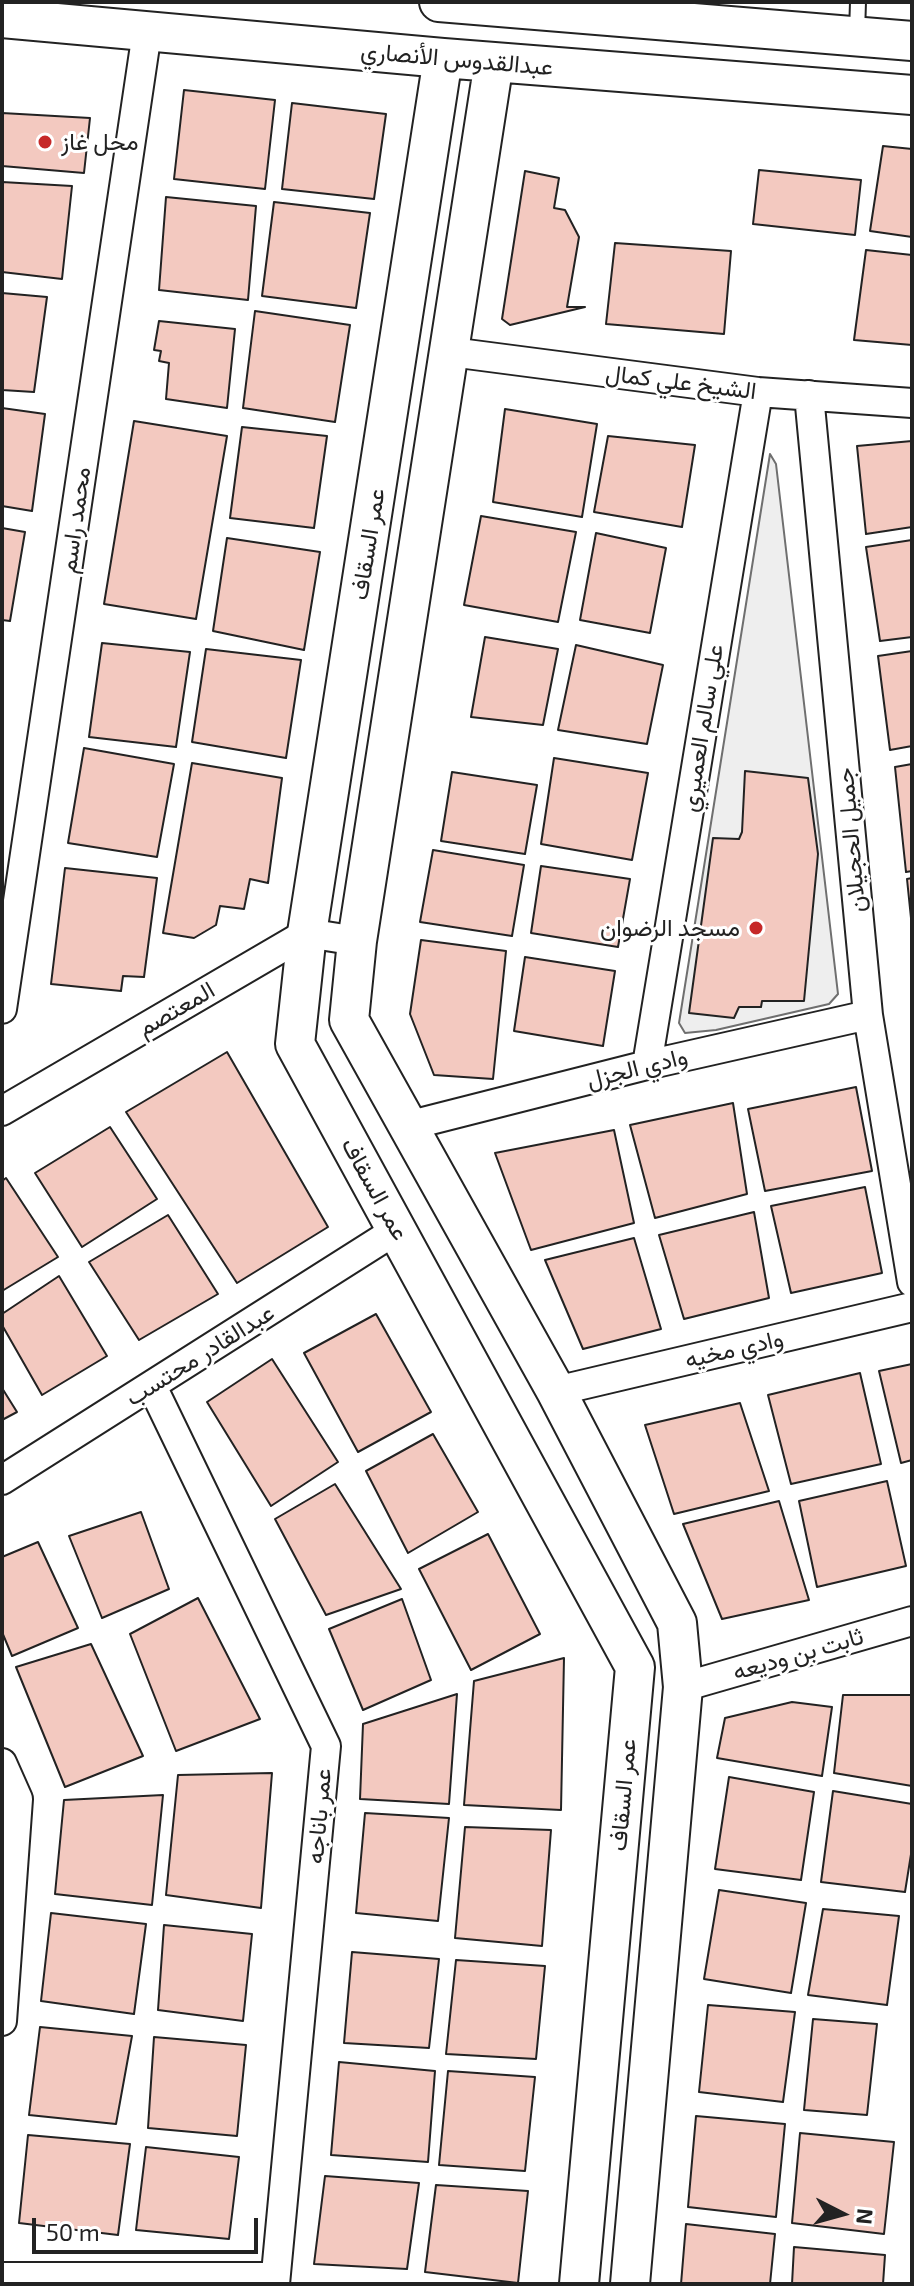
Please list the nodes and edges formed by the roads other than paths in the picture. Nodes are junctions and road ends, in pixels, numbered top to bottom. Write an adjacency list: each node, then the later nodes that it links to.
1 (439, 2): 3 (street)
2 (2, 18): 4 (street, عبدالقدوس الأنصاري)
3 (858, 19): 5 (street)
4 (147, 32): 6 (street, عبدالقدوس الأنصاري); 15 (street, محمد راسم)
5 (912, 41)
6 (443, 58): 7 (street, عبدالقدوس الأنصاري); 13 (street, عمر السقاف)
7 (494, 62): 8 (street, عبدالقدوس الأنصاري); 9 (street, عمر السقاف)
8 (912, 95)
9 (451, 352): 10 (street, الشيخ علي كمال); 14 (street, عمر السقاف)
10 (758, 392): 11 (street, الشيخ علي كمال); 17 (street, علي سالم العميري)
11 (809, 395): 12 (street, الشيخ علي كمال); 16 (street, جميل الحجيلان)
12 (912, 403)
13 (307, 933): 14 (street); 18 (street, المعتصم); 20 (street, عمر السقاف)
14 (357, 941): 19 (street, عمر السقاف)
15 (2, 1009)
16 (868, 1015): 17 (street, وادي الجزل); 21 (street, جميل الحجيلان)
17 (647, 1065): 19 (street, وادي الجزل)
18 (2, 1111)
19 (407, 1126): 24 (street, عمر السقاف)
20 (398, 1229): 23 (street, عبدالقادر محتسب); 32 (street, عمر السقاف)
21 (912, 1282)
22 (912, 1307): 24 (street, وادي مخيه)
23 (152, 1386): 25 (street, عبدالقادر محتسب); 31 (street, عمر باناجه)
24 (556, 1391): 27 (street, عمر السقاف)
25 (2, 1480)
26 (912, 1621): 27 (street, ثابت بن وديعه)
27 (683, 1687): 33 (street, عمر السقاف)
28 (2, 1763): 29 (street)
29 (2, 2007)
30 (2, 2277): 31 (street)
31 (275, 2281)
32 (579, 2284)
33 (630, 2284)

